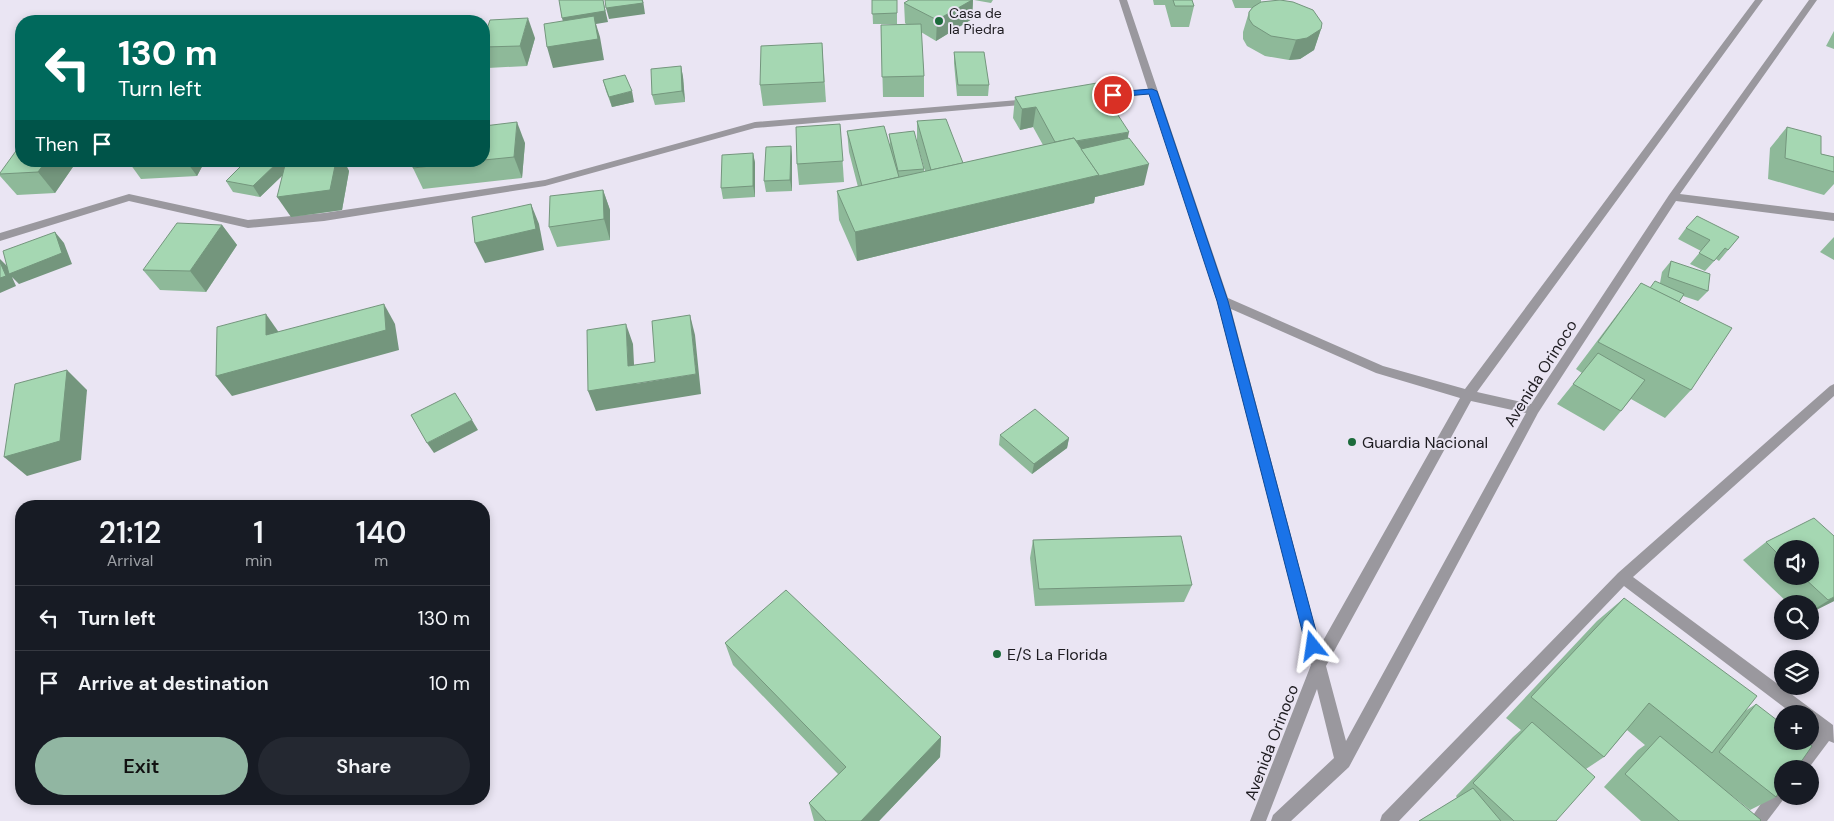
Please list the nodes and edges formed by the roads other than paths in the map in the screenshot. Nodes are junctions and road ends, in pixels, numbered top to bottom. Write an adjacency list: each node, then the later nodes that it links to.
1 (1123, 0): 4 (street)
2 (1759, 0): 12 (street, Avenida Orinoco)
3 (1813, 0): 7 (street, Avenida Orinoco)
4 (1152, 91): 5 (street); 10 (street)
5 (1083, 97)
6 (1043, 100): 9 (street)
7 (1672, 197): 8 (street); 13 (street, Avenida Orinoco)
8 (1834, 217)
9 (0, 237)
10 (1223, 301): 12 (street); 15 (street)
11 (1834, 389): 14 (street)
12 (1468, 395): 13 (street); 15 (street, Avenida Orinoco)
13 (1534, 410): 20 (street, Avenida Orinoco)
14 (1623, 577): 16 (street); 24 (street)
15 (1318, 665): 20 (street); 22 (street, Avenida Orinoco)
16 (1794, 705)
17 (1819, 724): 18 (street)
18 (1831, 733): 19 (street)
19 (1806, 760)
20 (1343, 761): 23 (street, Avenida Orinoco)
21 (1774, 799): 25 (street)
22 (1258, 821)
23 (1279, 821)
24 (1388, 821)
25 (1757, 821)

